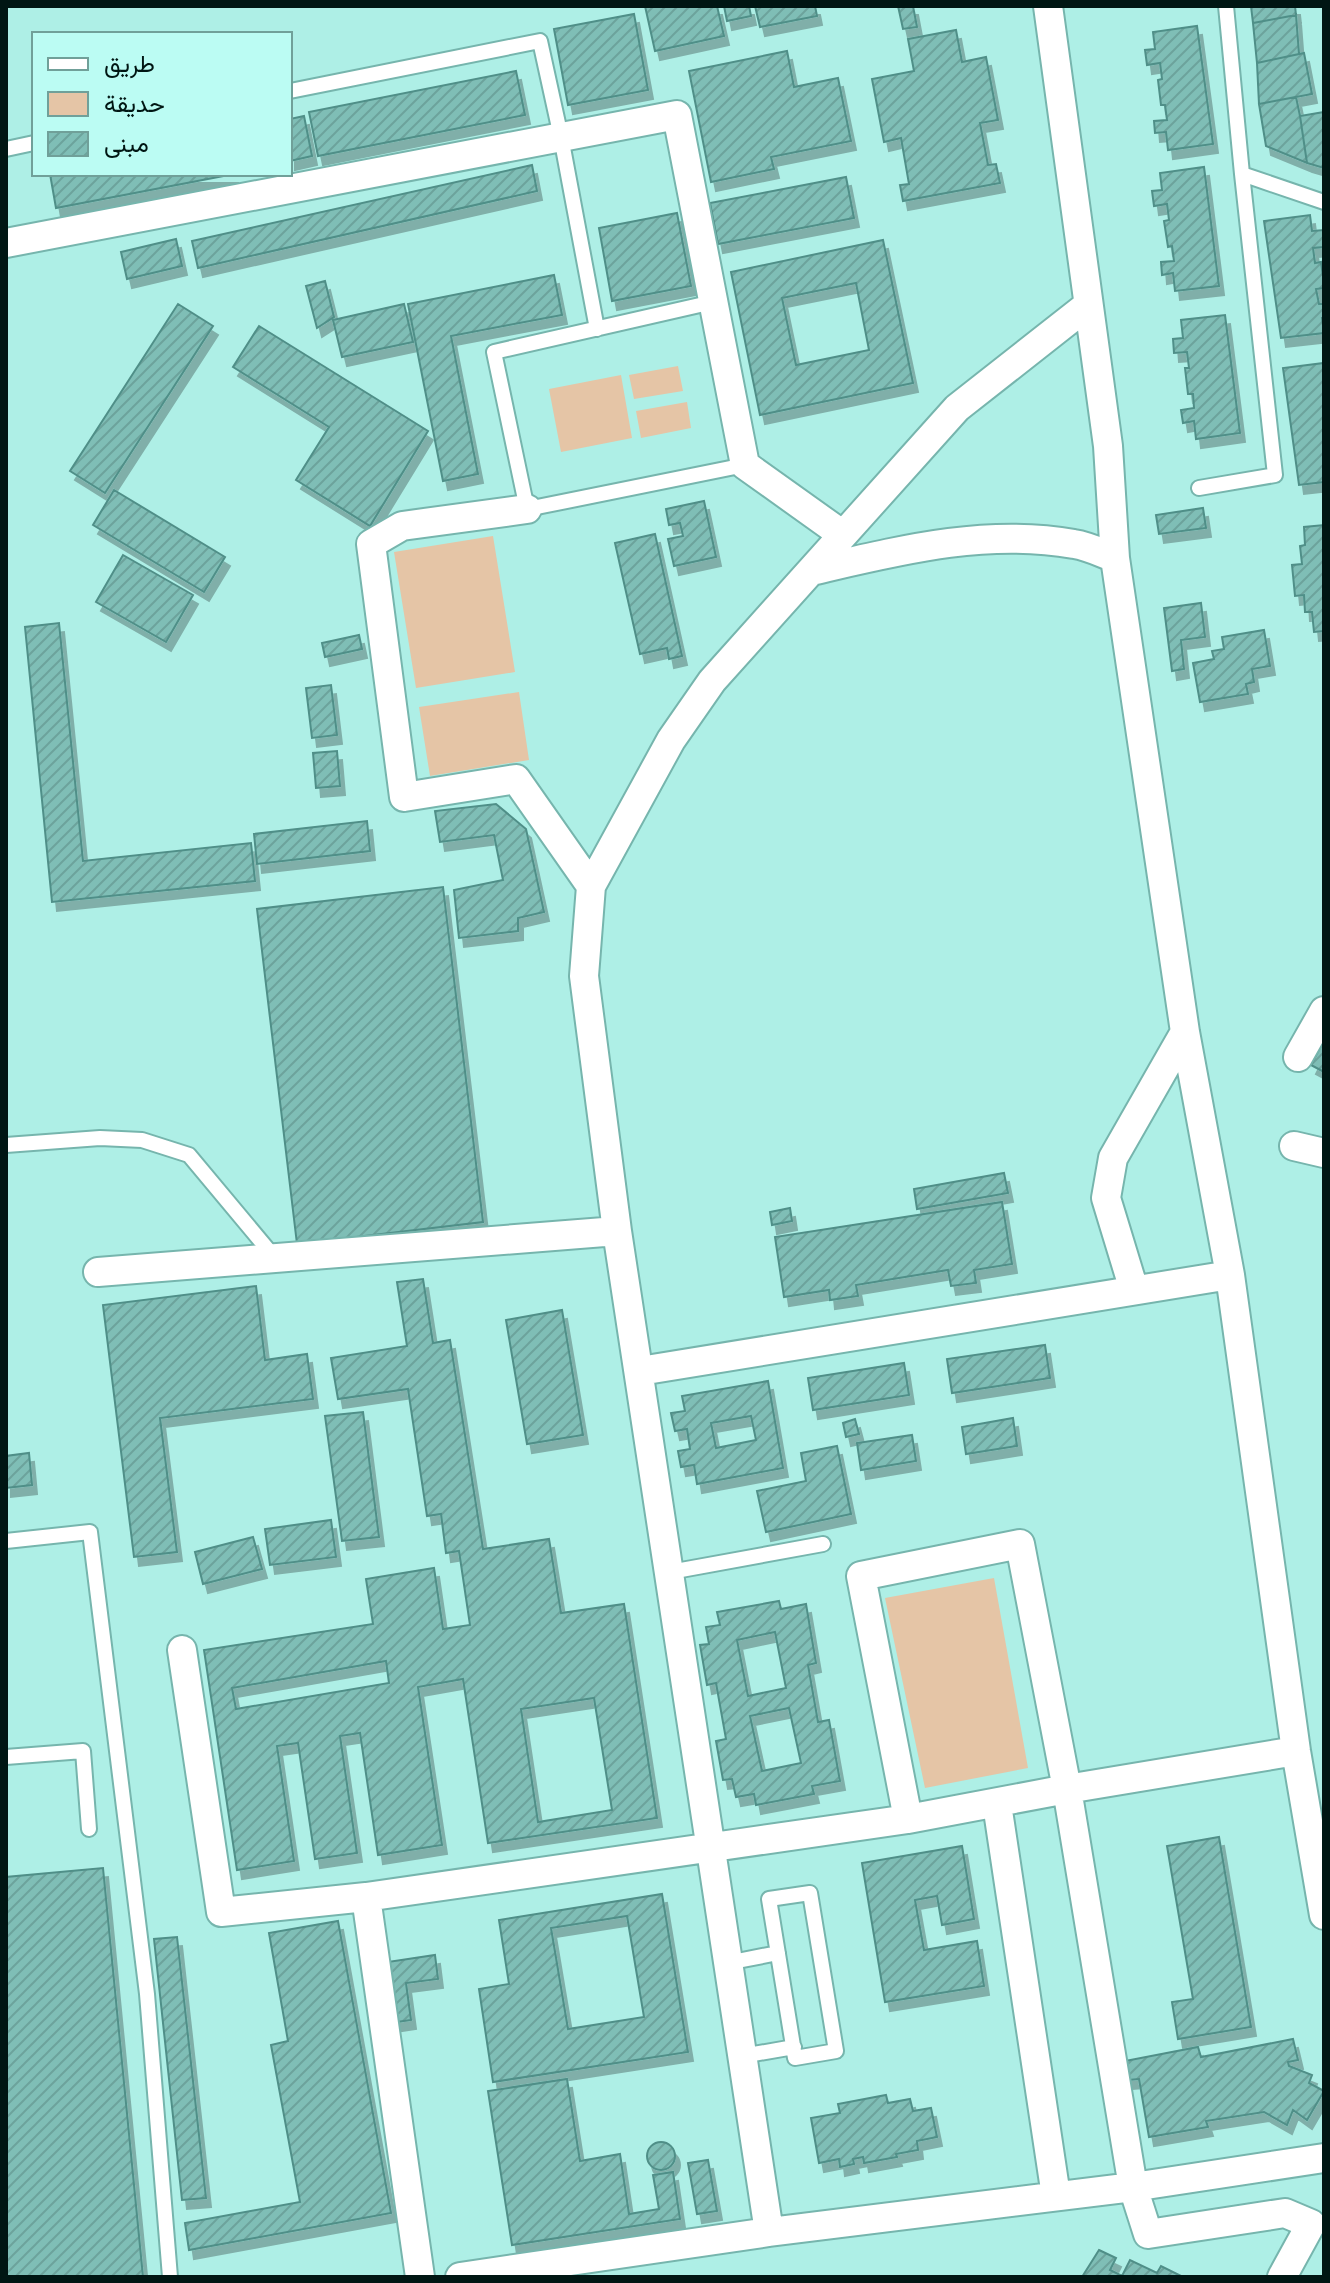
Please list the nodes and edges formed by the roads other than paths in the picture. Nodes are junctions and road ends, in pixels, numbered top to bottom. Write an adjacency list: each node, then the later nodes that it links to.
1 (1048, 6): 11 (street)
2 (1226, 6): 7 (lane)
3 (292, 91): 4 (lane)
4 (561, 137): 9 (street); 10 (street); 12 (lane)
5 (32, 143): 6 (lane)
6 (6, 149)
7 (1242, 174): 8 (lane); 14 (lane)
8 (1324, 202)
9 (6, 243)
10 (713, 302): 12 (lane); 13 (street)
11 (1088, 305): 16 (street); 17 (street)
12 (597, 329): 15 (lane)
13 (745, 465): 15 (lane); 16 (street)
14 (1199, 488)
15 (527, 509): 19 (street)
16 (843, 535): 18 (street)
17 (1115, 558): 18 (street); 21 (street)
18 (811, 571): 19 (street)
19 (591, 886): 26 (street)
20 (1324, 1011): 22 (street)
21 (1185, 1032): 29 (street); 30 (street)
22 (1298, 1057)
23 (6, 1145): 27 (lane)
24 (1294, 1146): 25 (street)
25 (1324, 1153)
26 (617, 1231): 27 (street); 31 (street)
27 (275, 1258): 28 (street)
28 (98, 1272)
29 (1230, 1275): 30 (street); 36 (street)
30 (1134, 1290): 31 (street)
31 (640, 1371): 34 (street)
32 (6, 1541): 53 (lane)
33 (823, 1544): 34 (lane)
34 (670, 1572): 42 (street)
35 (182, 1650): 43 (street)
36 (1296, 1751): 38 (street); 44 (street)
37 (6, 1757): 41 (lane)
38 (1067, 1789): 39 (street); 40 (street); 50 (street)
39 (997, 1804): 40 (street); 51 (street)
40 (908, 1819): 42 (street)
41 (89, 1829)
42 (710, 1848): 43 (street); 46 (street)
43 (366, 1897): 54 (street)
44 (1324, 1915)
45 (778, 1953): 46 (lane); 47 (lane); 47 (lane)
46 (727, 1963): 48 (street)
47 (794, 2047): 48 (lane)
48 (742, 2056): 52 (street)
49 (1324, 2158): 50 (street)
50 (1133, 2187): 51 (street); 56 (street)
51 (1056, 2196): 52 (street)
52 (769, 2232): 55 (street)
53 (170, 2277)
54 (420, 2277)
55 (460, 2277)
56 (1282, 2277)

